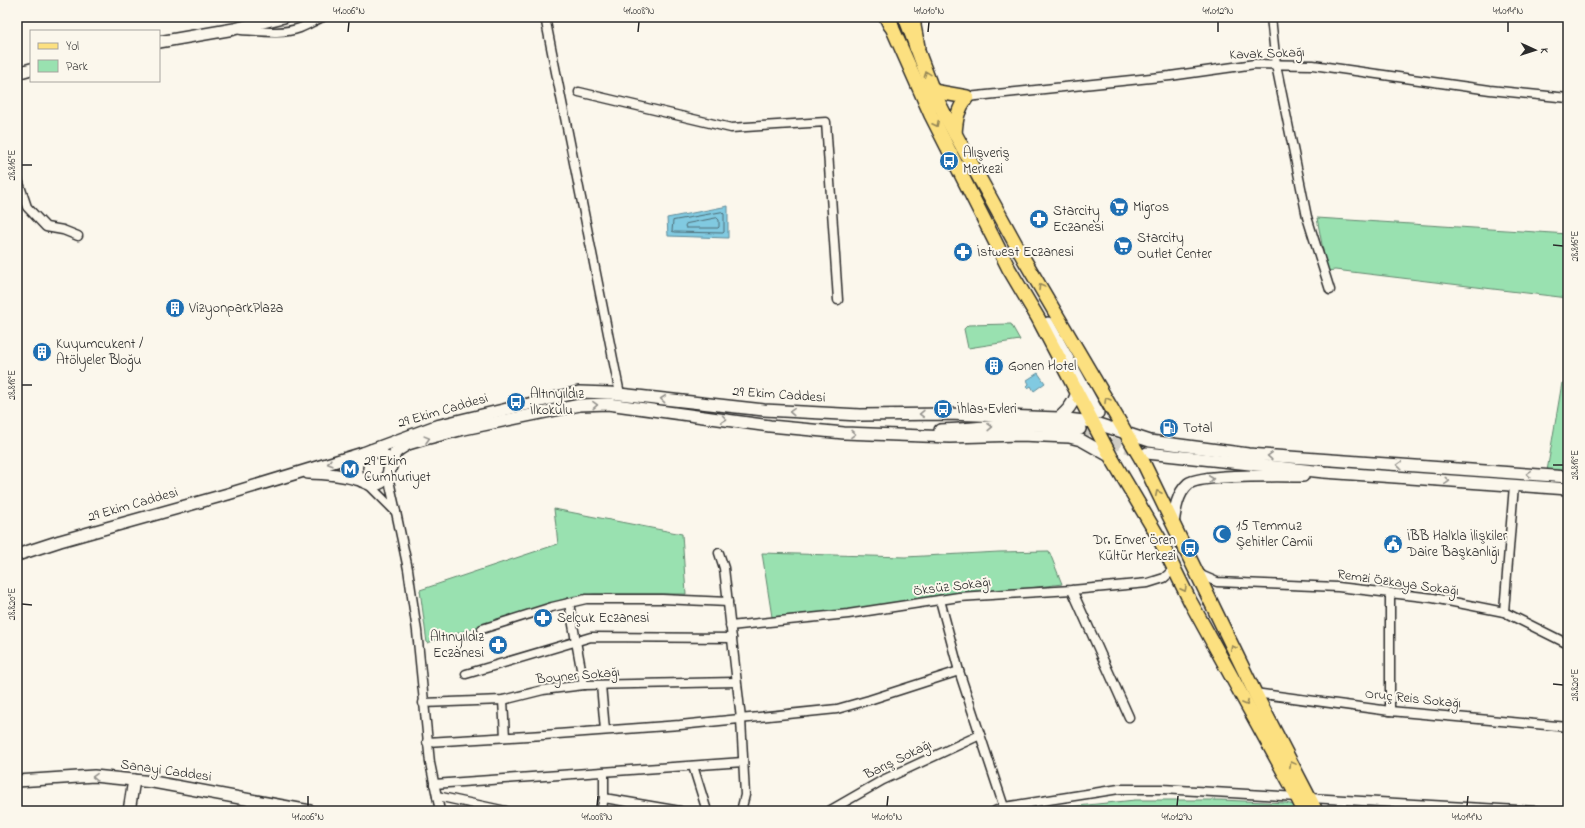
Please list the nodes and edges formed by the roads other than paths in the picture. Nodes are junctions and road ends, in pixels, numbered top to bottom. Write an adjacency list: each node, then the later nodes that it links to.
1 (284, 17): 8 (main road)
2 (323, 17): 8 (street)
3 (545, 17): 25 (street)
4 (905, 17): 10 (main road)
5 (913, 17): 10 (highway)
6 (1271, 17): 11 (street)
7 (889, 20): 20 (main road, one-way to 20)
8 (234, 29): 9 (main road)
9 (160, 42)
10 (917, 47): 14 (main road, one-way to 10)
11 (1276, 65): 16 (street, Kavak Sokağı); 17 (street, Kavak Sokağı); 22 (street)
12 (30, 69): 13 (main road)
13 (17, 73)
14 (933, 91): 16 (main road); 18 (main road)
15 (579, 92): 23 (street)
16 (967, 97): 18 (main road)
17 (1568, 98)
18 (955, 134): 29 (main road, one-way to 18)
19 (17, 177): 21 (street)
20 (989, 232): 24 (main road); 27 (main road)
21 (78, 236)
22 (1330, 290)
23 (838, 300)
24 (1077, 393): 26 (main road); 27 (main road)
25 (620, 394): 26 (main road, 29 Ekim Caddesi, one-way to 25); 31 (main road, 29 Ekim Caddesi)
26 (1059, 418): 27 (main road, 29 Ekim Caddesi)
27 (1095, 418): 29 (main road, 29 Ekim Caddesi); 33 (main road)
28 (1080, 429): 30 (main road, one-way to 28)
29 (1126, 433): 37 (main road, 29 Ekim Caddesi, one-way to 29); 42 (main road, one-way to 29)
30 (881, 434): 33 (main road, 29 Ekim Caddesi); 36 (main road, 29 Ekim Caddesi, one-way to 30)
31 (367, 452): 34 (main road, 29 Ekim Caddesi, one-way to 34); 36 (main road); 38 (main road)
32 (1148, 453): 35 (main road)
33 (1111, 456): 45 (main road)
34 (297, 472): 38 (main road); 44 (main road, 29 Ekim Caddesi)
35 (1324, 472): 39 (main road, one-way to 39); 42 (main road, one-way to 35)
36 (389, 473): 38 (main road); 41 (street)
37 (1568, 477)
38 (365, 483): 41 (street)
39 (1514, 485): 40 (main road); 54 (street)
40 (1568, 489)
41 (396, 512): 67 (street)
42 (1173, 524): 46 (main road)
43 (719, 553): 52 (street)
44 (17, 555)
45 (1174, 569): 48 (street, Öksüz Sokağı); 83 (main road, one-way to 83)
46 (1195, 570): 47 (street); 49 (main road)
47 (1217, 582): 49 (street); 50 (street, Remzi Özkaya Sokağı)
48 (1072, 590): 51 (street, Öksüz Sokağı); 69 (street)
49 (1206, 591): 65 (main road, one-way to 49)
50 (1390, 592): 54 (street, Remzi Özkaya Sokağı); 68 (street)
51 (940, 600): 55 (street, Öksüz Sokağı); 60 (street)
52 (728, 602): 53 (street); 55 (street)
53 (569, 603): 56 (street); 58 (street)
54 (1504, 612): 59 (street, Remzi Özkaya Sokağı)
55 (730, 626): 57 (street)
56 (482, 629)
57 (732, 638): 58 (street); 62 (street)
58 (576, 642): 61 (street); 63 (street)
59 (1568, 644)
60 (959, 671): 70 (street); 73 (street)
61 (466, 674)
62 (736, 682): 64 (street, Boyner Sokağı); 70 (street)
63 (584, 685): 64 (street, Boyner Sokağı); 66 (street, Boyner Sokağı)
64 (601, 685): 72 (street)
65 (1255, 692): 68 (street, Oruç Reis Sokağı); 85 (main road, one-way to 65)
66 (503, 700): 67 (street, Boyner Sokağı); 74 (street)
67 (423, 703): 75 (street)
68 (1390, 711): 71 (street, Oruç Reis Sokağı)
69 (1129, 716)
70 (741, 719): 72 (street); 76 (street)
71 (1568, 727)
72 (605, 730): 74 (street)
73 (980, 735): 86 (street); 95 (street, Barış Sokağı)
74 (505, 737): 75 (street)
75 (427, 742): 81 (street)
76 (743, 762): 77 (street); 94 (street)
77 (693, 766): 78 (street); 93 (street)
78 (604, 772): 81 (street); 84 (street)
79 (134, 780): 80 (main road, Sanayi Caddesi, one-way to 80); 87 (main road); 88 (main road, Sanayi Caddesi)
80 (17, 781)
81 (434, 784): 82 (street)
82 (436, 796): 89 (street); 90 (street)
83 (1297, 797): 86 (street); 97 (main road)
84 (604, 798): 91 (street); 92 (street)
85 (1310, 798): 98 (main road); 99 (street)
86 (1007, 809): 96 (street)
87 (130, 811)
88 (310, 811)
89 (440, 811)
90 (506, 811)
91 (601, 811)
92 (680, 811)
93 (707, 811)
94 (741, 811)
95 (829, 811)
96 (995, 811)
97 (1304, 811)
98 (1316, 811)
99 (1537, 811)

